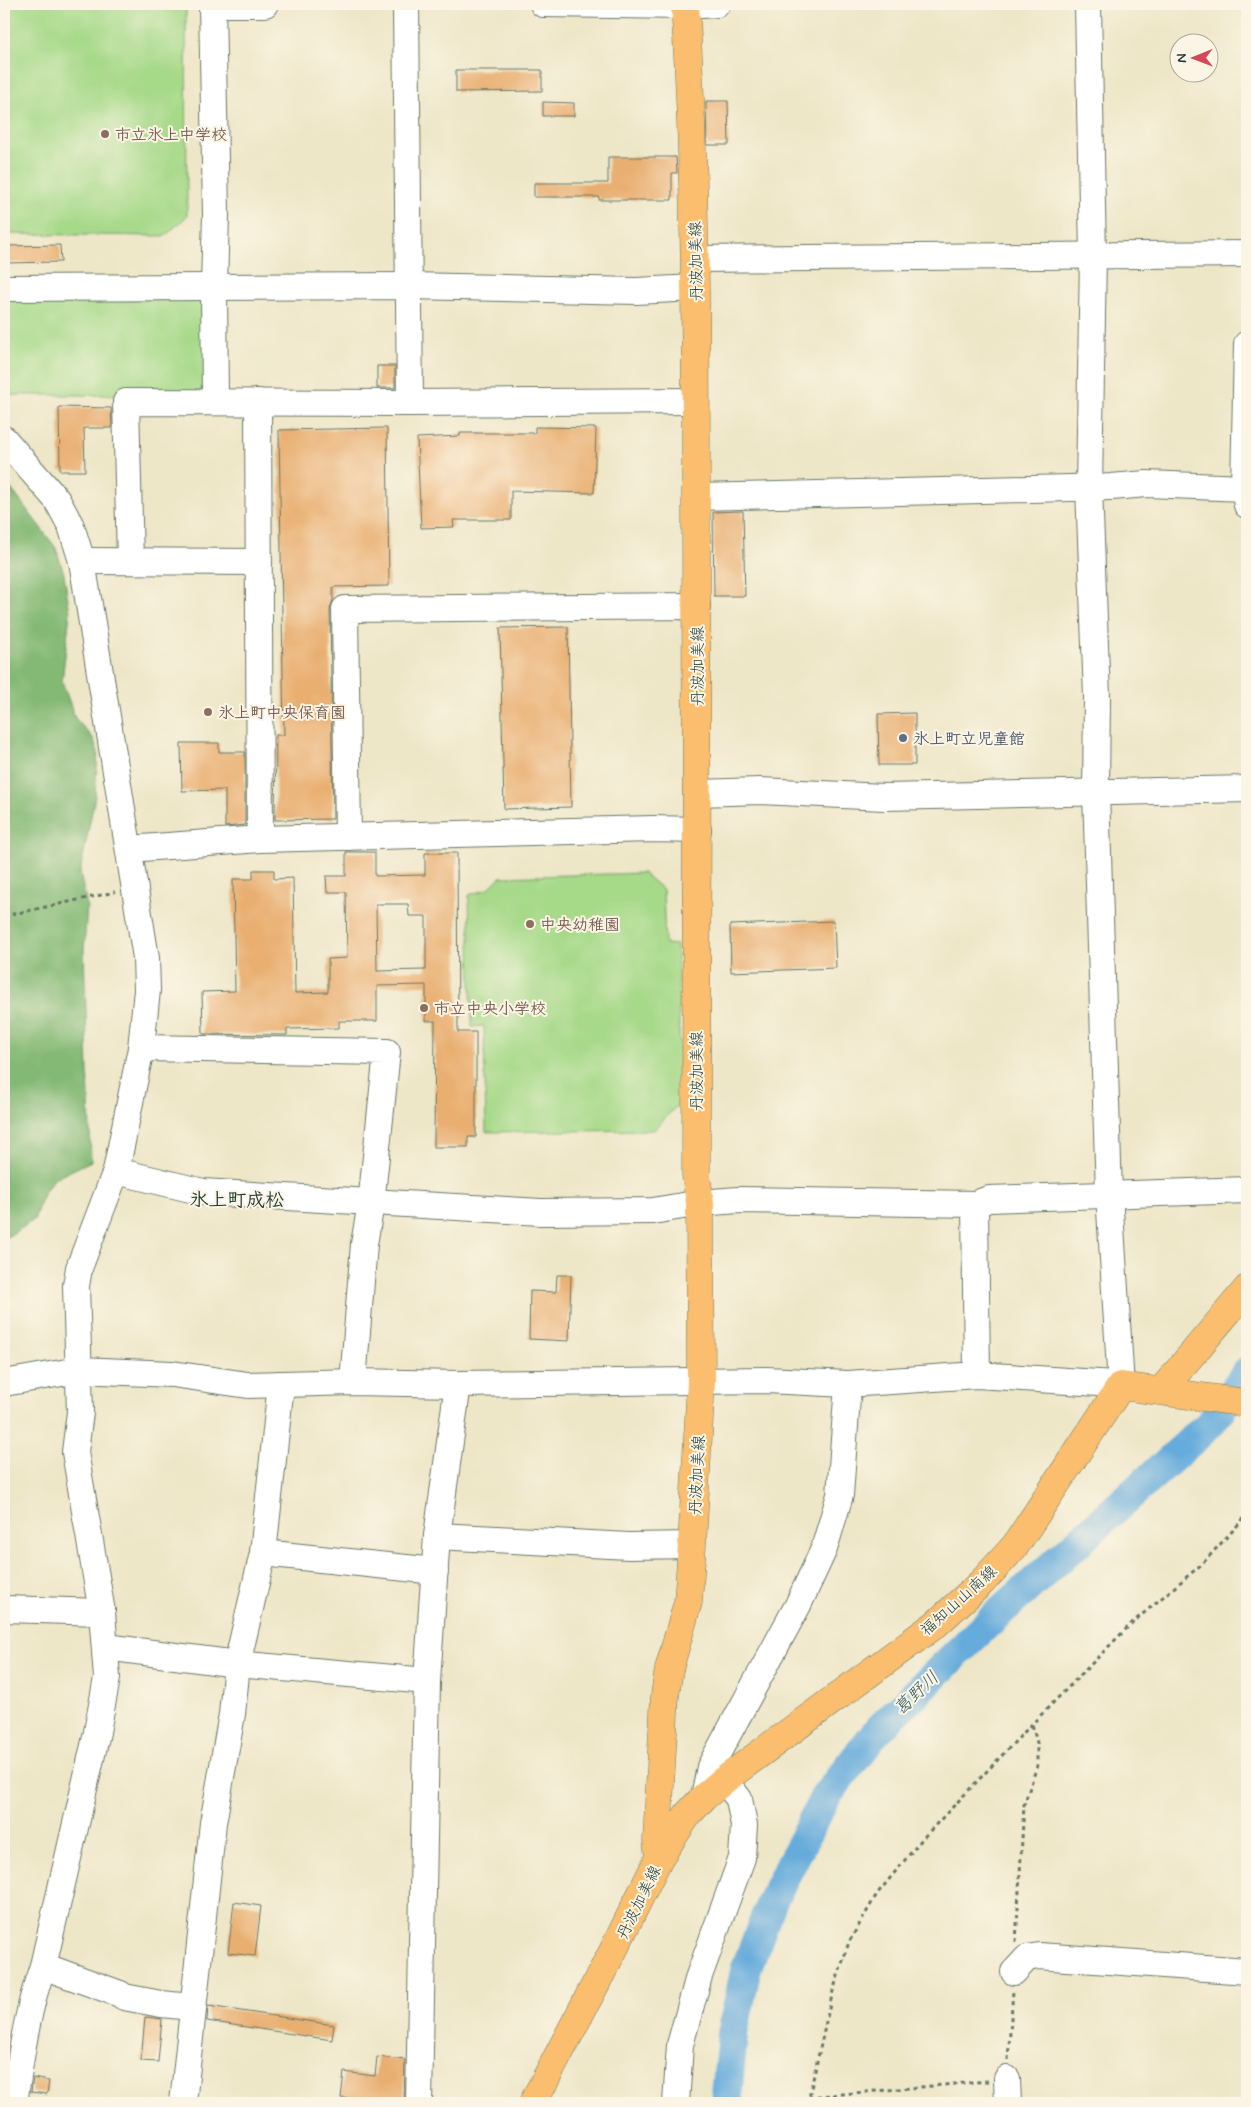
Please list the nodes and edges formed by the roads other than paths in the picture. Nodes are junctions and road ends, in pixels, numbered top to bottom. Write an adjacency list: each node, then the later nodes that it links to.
1 (212, 4): 2 (street); 11 (street)
2 (265, 4)
3 (406, 4): 12 (street)
4 (543, 4): 7 (street)
5 (717, 4): 7 (street)
6 (1088, 4): 9 (street)
7 (685, 5): 10 (main road, 丹波加美線)
8 (1247, 254): 9 (street)
9 (1093, 256): 10 (street); 22 (street)
10 (695, 259): 14 (main road, 丹波加美線)
11 (214, 286): 12 (street); 13 (street); 17 (street)
12 (409, 286): 14 (street); 19 (street)
13 (4, 288)
14 (695, 288): 16 (main road, 丹波加美線)
15 (1247, 344): 20 (street)
16 (696, 401): 19 (street); 23 (main road, 丹波加美線)
17 (215, 402): 18 (street); 26 (street)
18 (258, 402): 19 (street); 27 (street)
19 (410, 403)
20 (1246, 435): 24 (street)
21 (4, 439): 25 (street)
22 (1089, 488): 23 (street); 24 (street); 30 (street)
23 (696, 497): 28 (main road, 丹波加美線)
24 (1246, 497)
25 (82, 561): 26 (street); 35 (street)
26 (130, 561): 27 (street)
27 (259, 562): 34 (street)
28 (697, 606): 31 (main road, 丹波加美線); 33 (street)
29 (1247, 789): 30 (street)
30 (1096, 792): 31 (street); 39 (street)
31 (698, 793): 32 (main road, 丹波加美線)
32 (698, 830): 33 (street); 40 (main road, 丹波加美線)
33 (348, 837): 34 (street)
34 (260, 839): 35 (street)
35 (128, 849): 36 (street)
36 (141, 1048): 37 (street); 41 (street)
37 (116, 1171): 41 (street); 44 (street)
38 (1247, 1190): 39 (street)
39 (1110, 1194): 42 (street); 52 (street)
40 (700, 1203): 41 (street); 42 (street); 47 (main road, 丹波加美線)
41 (371, 1204): 46 (street)
42 (975, 1204): 45 (street)
43 (1247, 1289): 53 (main road)
44 (80, 1370): 48 (street); 49 (street); 60 (street)
45 (976, 1375): 51 (street); 52 (street)
46 (353, 1382): 49 (street); 50 (street)
47 (701, 1382): 50 (street); 51 (street); 56 (main road, 丹波加美線)
48 (4, 1383)
49 (281, 1384): 57 (street)
50 (458, 1384): 55 (street)
51 (848, 1384): 65 (street)
52 (1121, 1386): 53 (main road); 65 (main road, 福知山山南線)
53 (1165, 1391): 54 (main road)
54 (1247, 1403)
55 (437, 1536): 56 (street); 58 (street)
56 (692, 1544): 64 (main road, 丹波加美線)
57 (263, 1553): 58 (street); 62 (street)
58 (435, 1571): 63 (street)
59 (4, 1609): 60 (street)
60 (102, 1612): 61 (street)
61 (106, 1647): 62 (street); 67 (street)
62 (237, 1664): 63 (street); 70 (street)
63 (427, 1681): 73 (street)
64 (660, 1786): 65 (main road); 66 (main road, 丹波加美線)
65 (708, 1794): 66 (main road, 福知山山南線); 75 (street)
66 (659, 1858): 74 (main road, 丹波加美線)
67 (43, 1966): 70 (street); 71 (street)
68 (1247, 1971): 69 (street)
69 (1014, 1972)
70 (192, 2007): 72 (street)
71 (14, 2103)
72 (183, 2103)
73 (420, 2103)
74 (533, 2103)
75 (676, 2103)

